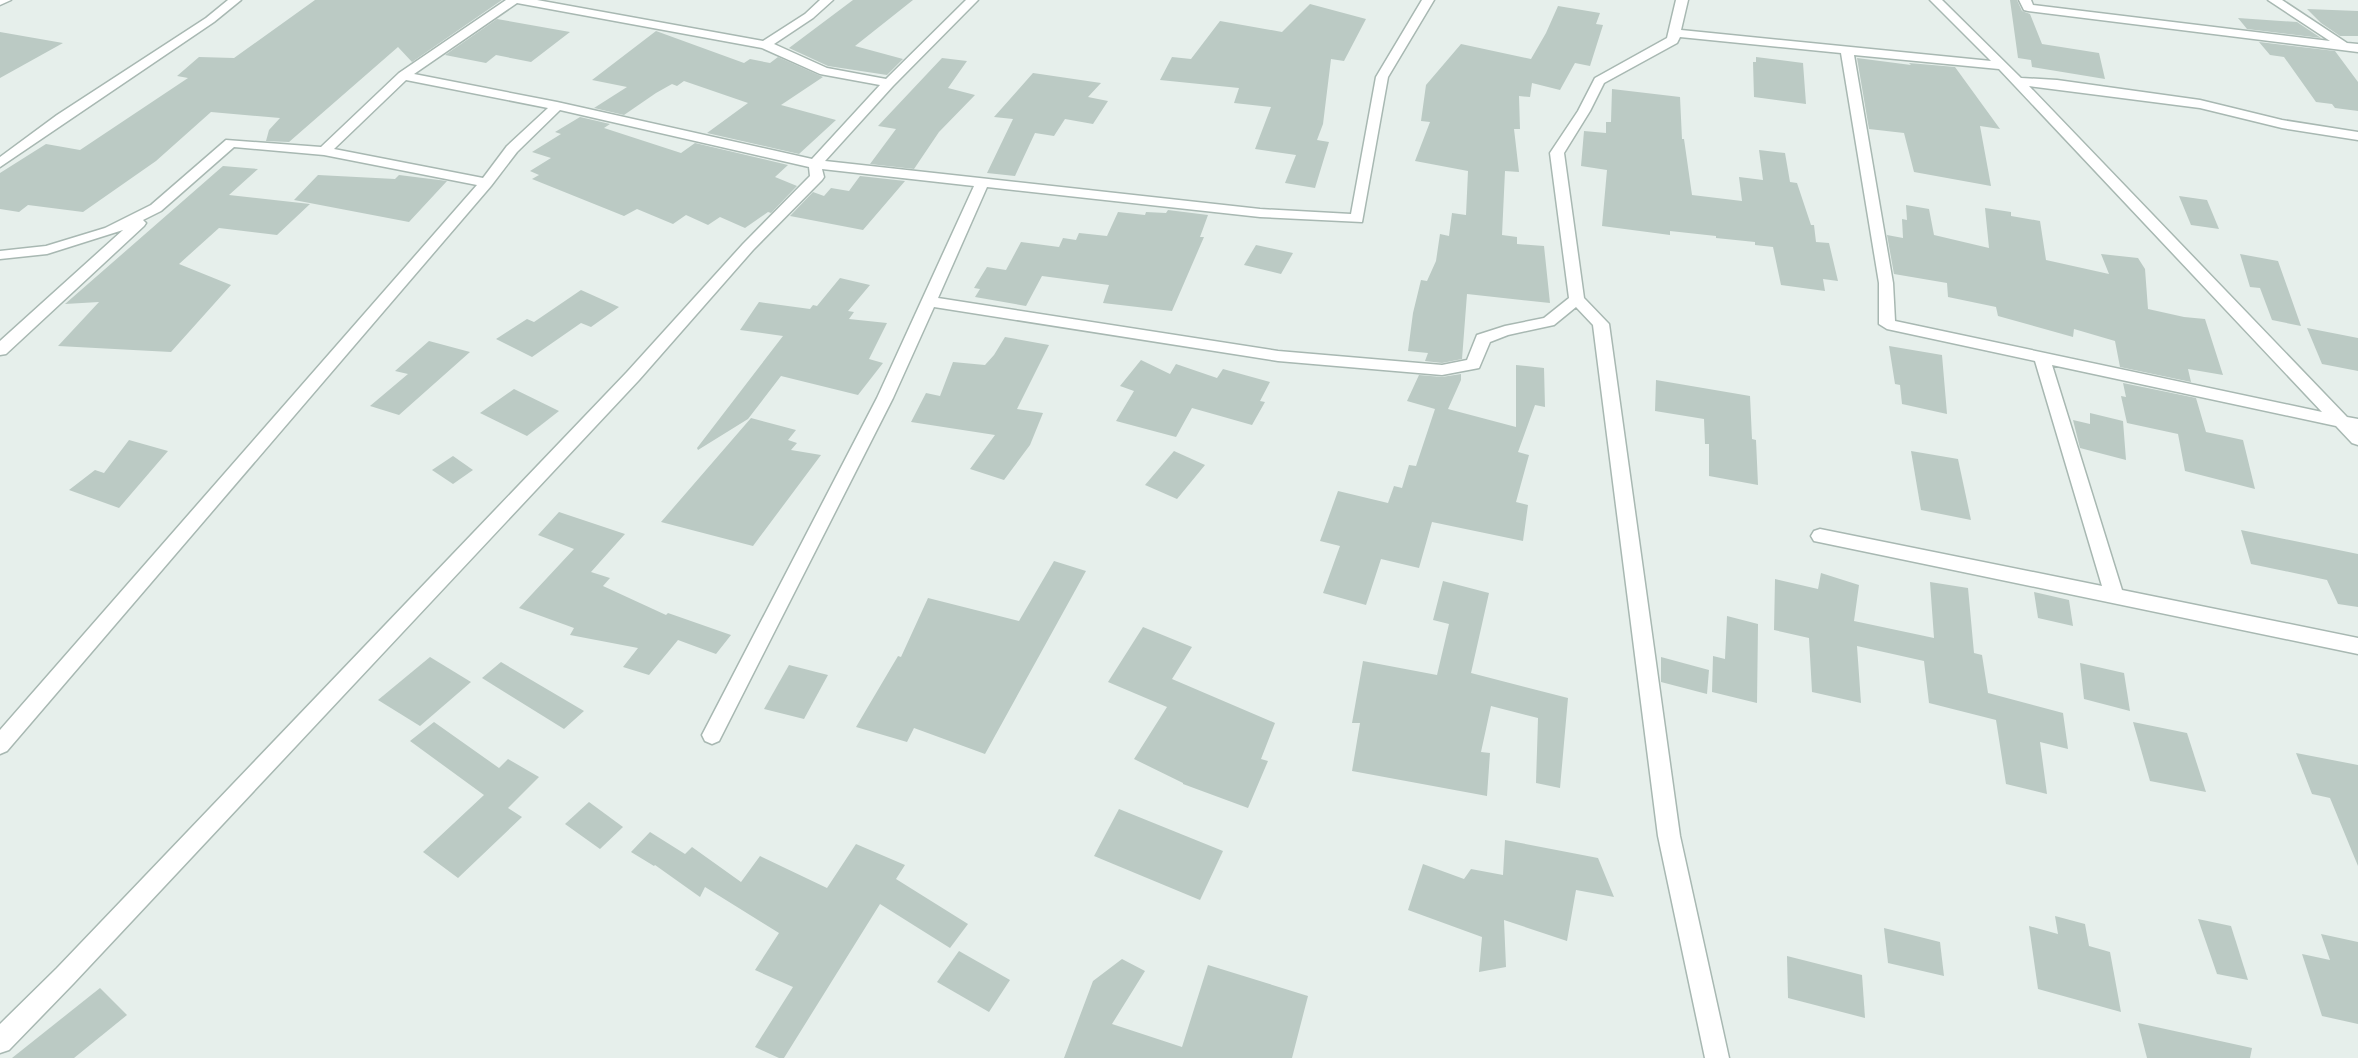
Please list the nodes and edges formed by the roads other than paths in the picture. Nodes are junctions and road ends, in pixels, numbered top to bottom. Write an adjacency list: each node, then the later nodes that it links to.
1 (5, 0): 11 (street)
2 (235, 0): 23 (street)
3 (517, 0): 13 (street); 17 (street)
4 (827, 0): 13 (street)
5 (972, 0): 19 (street)
6 (1428, 0): 26 (street)
7 (1682, 0): 12 (street)
8 (1936, 0): 16 (street)
9 (2025, 0): 14 (street)
10 (2274, 0): 14 (street)
11 (0, 2)
12 (1675, 33): 15 (street); 29 (street)
13 (765, 45): 19 (street)
14 (2352, 47)
15 (1847, 51): 16 (street); 32 (street)
16 (2003, 66): 18 (street)
17 (403, 76): 20 (street); 22 (street)
18 (2017, 81): 21 (street); 33 (street)
19 (889, 83): 24 (street)
20 (557, 106): 24 (street); 25 (street)
21 (2358, 136)
22 (324, 151): 25 (street); 27 (street)
23 (0, 162)
24 (815, 164): 26 (street); 40 (street)
25 (486, 183): 39 (street)
26 (982, 184): 30 (street)
27 (156, 208): 28 (street); 31 (street)
28 (0, 255)
29 (1577, 299): 30 (street); 41 (street)
30 (929, 301): 38 (street)
31 (0, 350)
32 (2042, 357): 33 (street); 36 (street)
33 (2351, 424): 34 (street)
34 (2358, 439)
35 (1821, 536): 36 (street)
36 (2114, 596): 37 (street)
37 (2358, 646)
38 (712, 735)
39 (0, 745)
40 (0, 1041)
41 (1717, 1058)

